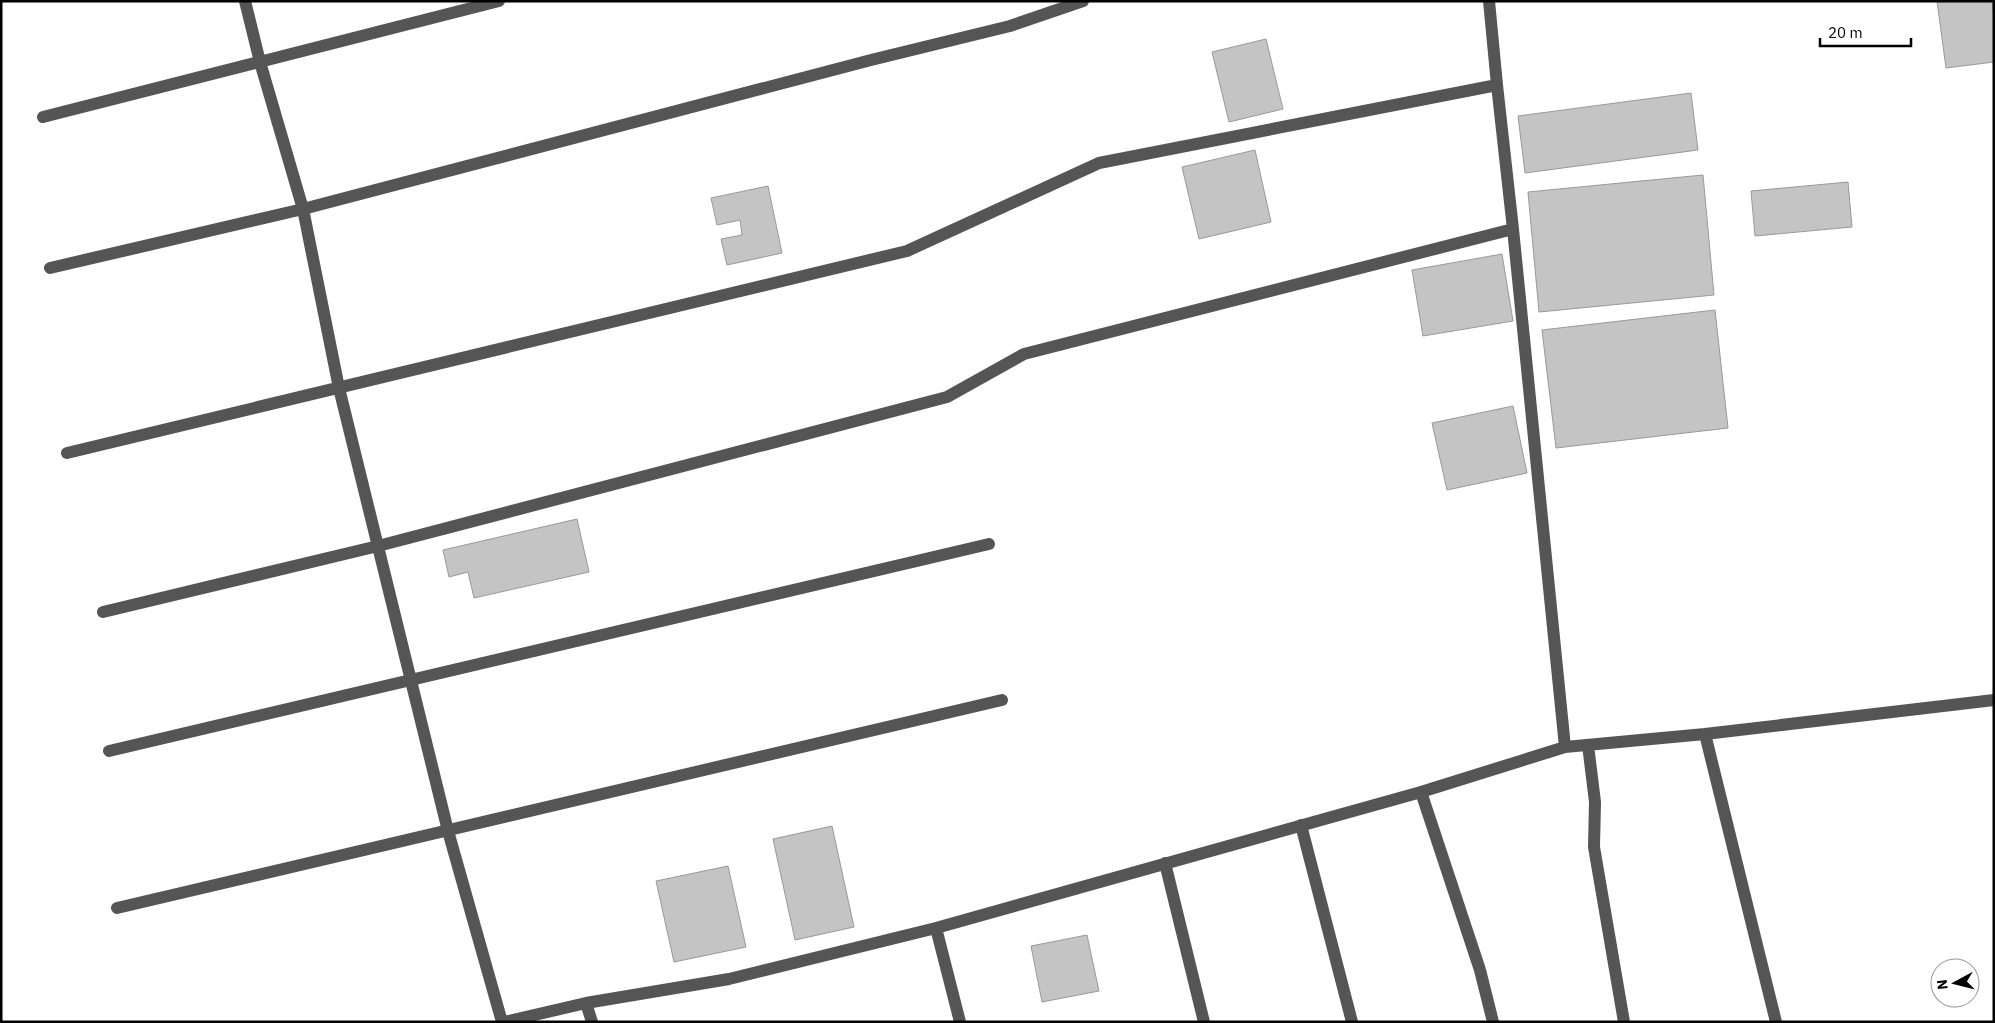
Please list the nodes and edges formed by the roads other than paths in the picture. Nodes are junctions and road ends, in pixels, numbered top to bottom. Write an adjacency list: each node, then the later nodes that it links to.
1 (245, 1): 5 (street)
2 (499, 1): 5 (street)
3 (1083, 1): 8 (street)
4 (1489, 1): 6 (street)
5 (260, 62): 7 (street); 8 (street)
6 (1496, 85): 9 (street); 11 (street)
7 (43, 117)
8 (302, 209): 10 (street); 11 (street)
9 (1513, 229): 14 (street); 21 (street)
10 (50, 268)
11 (339, 388): 12 (street); 14 (street)
12 (67, 453)
13 (989, 544): 16 (street)
14 (378, 546): 15 (street); 16 (street)
15 (104, 612)
16 (411, 680): 22 (street); 25 (street)
17 (1002, 700): 25 (street)
18 (1994, 700): 19 (street)
19 (1705, 734): 20 (street); 37 (street)
20 (1588, 745): 21 (street); 36 (street)
21 (1565, 747): 23 (street)
22 (109, 751)
23 (1420, 792): 24 (street); 35 (street)
24 (1301, 825): 26 (street); 34 (street)
25 (448, 831): 27 (street); 30 (street)
26 (1164, 863): 28 (street); 33 (street)
27 (117, 908)
28 (936, 928): 29 (street); 32 (street)
29 (586, 1003): 30 (street); 31 (street)
30 (503, 1022)
31 (592, 1022)
32 (960, 1022)
33 (1204, 1022)
34 (1352, 1022)
35 (1494, 1022)
36 (1624, 1022)
37 (1776, 1022)

